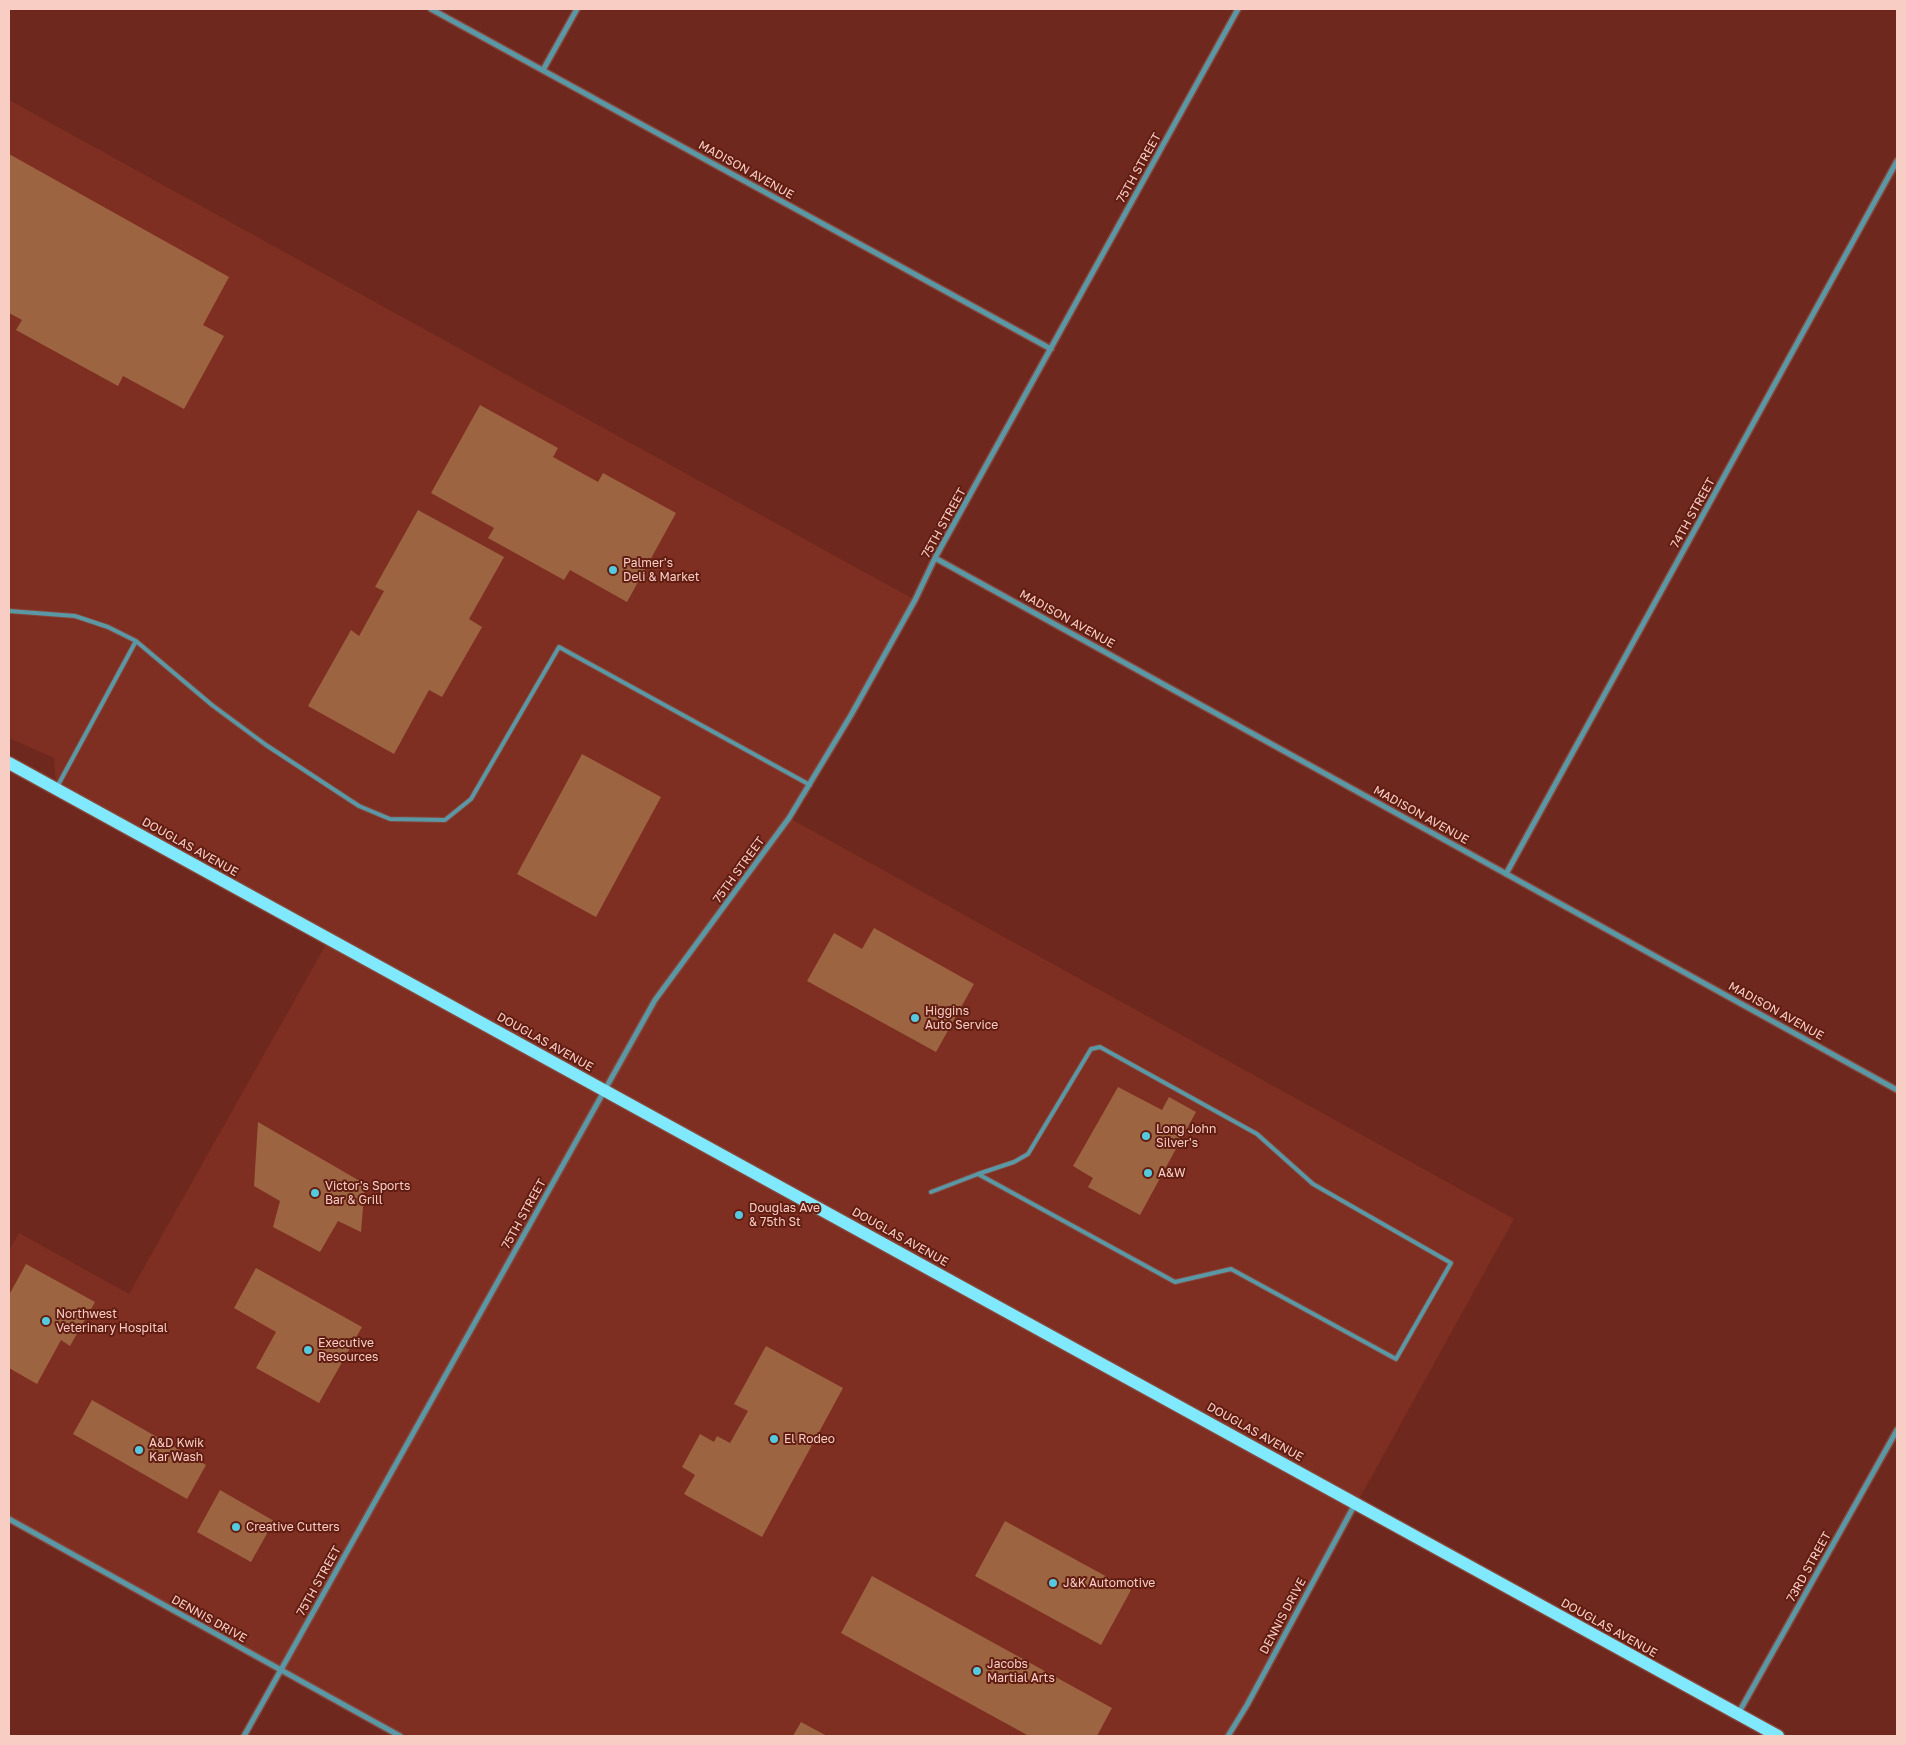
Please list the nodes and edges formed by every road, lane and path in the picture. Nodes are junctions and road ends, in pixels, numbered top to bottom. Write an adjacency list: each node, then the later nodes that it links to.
1 (432, 9): 4 (street, MADISON AVENUE)
2 (577, 9): 4 (street)
3 (1238, 9): 6 (street, 75TH STREET)
4 (543, 70): 6 (street, MADISON AVENUE)
5 (1897, 161): 13 (street, 74TH STREET)
6 (1051, 349): 7 (street, 75TH STREET)
7 (936, 558): 11 (street, 75TH STREET); 13 (street, MADISON AVENUE)
8 (9, 610): 9 (lane)
9 (136, 641): 11 (lane); 12 (lane)
10 (9, 763): 12 (main road, DOUGLAS AVENUE)
11 (810, 785): 15 (street, 75TH STREET)
12 (56, 789): 15 (main road, DOUGLAS AVENUE)
13 (1506, 874): 14 (street, MADISON AVENUE)
14 (1897, 1090)
15 (605, 1091): 19 (main road, DOUGLAS AVENUE); 21 (street, 75TH STREET)
16 (978, 1174): 16 (lane); 17 (lane)
17 (931, 1192)
18 (1897, 1430): 22 (street, 73RD STREET)
19 (1355, 1504): 22 (main road, DOUGLAS AVENUE); 25 (street, DENNIS DRIVE)
20 (9, 1519): 21 (street, DENNIS DRIVE)
21 (281, 1670): 23 (street, 75TH STREET); 24 (street, DENNIS DRIVE)
22 (1738, 1714): 26 (main road, DOUGLAS AVENUE)
23 (244, 1736)
24 (400, 1736)
25 (1228, 1736)
26 (1778, 1736)

